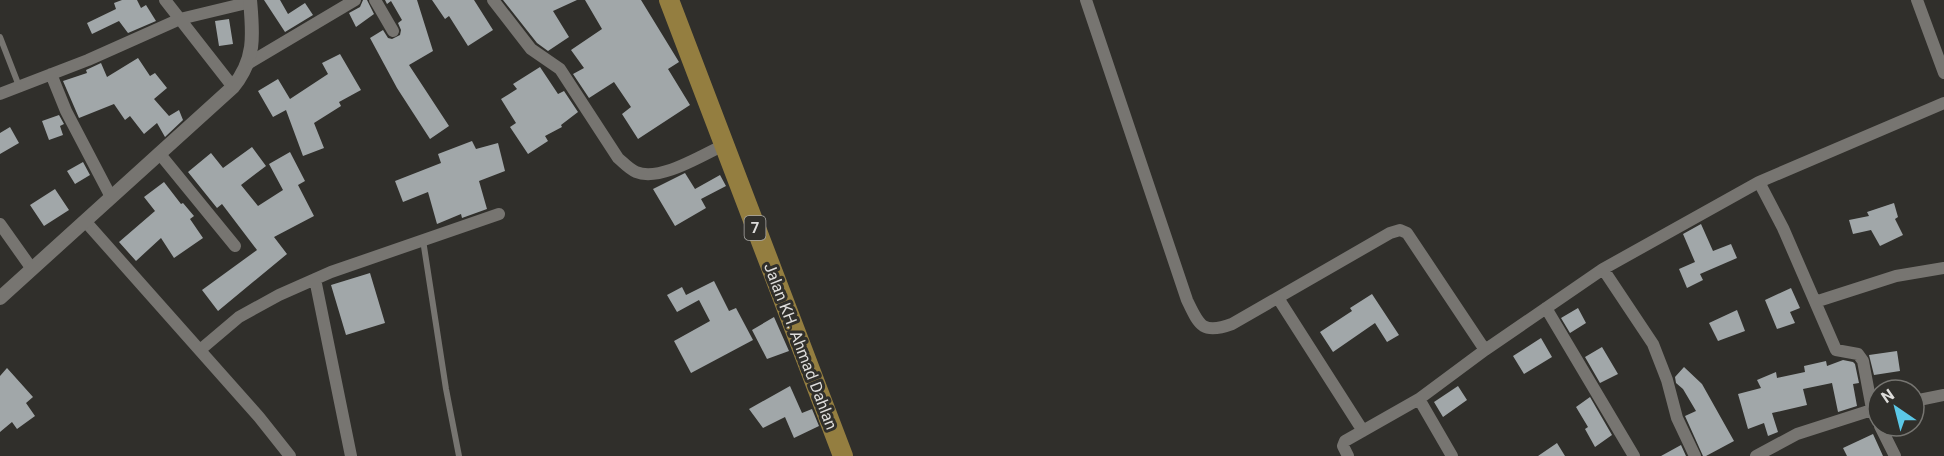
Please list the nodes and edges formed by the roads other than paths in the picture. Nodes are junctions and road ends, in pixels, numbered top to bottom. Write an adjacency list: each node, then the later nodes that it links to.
1 (165, 0): 9 (street)
2 (355, 0): 12 (street)
3 (375, 0): 10 (street)
4 (493, 0): 19 (street)
5 (669, 0): 19 (highway, Jalan KH. Ahmad Dahlan / 7)
6 (1086, 0): 33 (street)
7 (1917, 0): 13 (street)
8 (251, 1): 9 (street); 12 (street)
9 (180, 19): 14 (street); 16 (street)
10 (393, 31)
11 (0, 37): 15 (lane)
12 (249, 63): 16 (street)
13 (1944, 73)
14 (51, 74): 15 (street); 22 (street)
15 (19, 86): 17 (street)
16 (233, 87): 20 (street)
17 (0, 94)
18 (1944, 103): 21 (street)
19 (724, 145): 48 (highway, Jalan KH. Ahmad Dahlan / 7)
20 (159, 153): 22 (street); 27 (street)
21 (1760, 182): 30 (street); 34 (street)
22 (111, 197): 24 (street)
23 (499, 214): 26 (street)
24 (85, 221): 29 (street); 36 (street)
25 (0, 224): 29 (street)
26 (423, 239): 31 (street); 47 (lane)
27 (236, 246)
28 (1944, 268): 34 (street)
29 (32, 269): 32 (street)
30 (1603, 269): 35 (street); 52 (street)
31 (315, 279): 36 (street); 46 (street)
32 (0, 298)
33 (1278, 298): 37 (street); 43 (street)
34 (1815, 302): 38 (street)
35 (1546, 308): 37 (street); 51 (street)
36 (200, 350): 45 (street)
37 (1485, 351): 40 (street)
38 (1867, 378)
39 (1944, 395): 41 (street)
40 (1419, 399): 43 (street); 50 (street)
41 (1926, 399)
42 (1866, 412): 53 (street)
43 (1363, 431): 49 (street)
44 (1886, 438): 54 (street)
45 (290, 456)
46 (351, 456)
47 (459, 456)
48 (843, 456)
49 (1348, 456)
50 (1452, 456)
51 (1634, 456)
52 (1695, 456)
53 (1756, 456)
54 (1895, 456)

